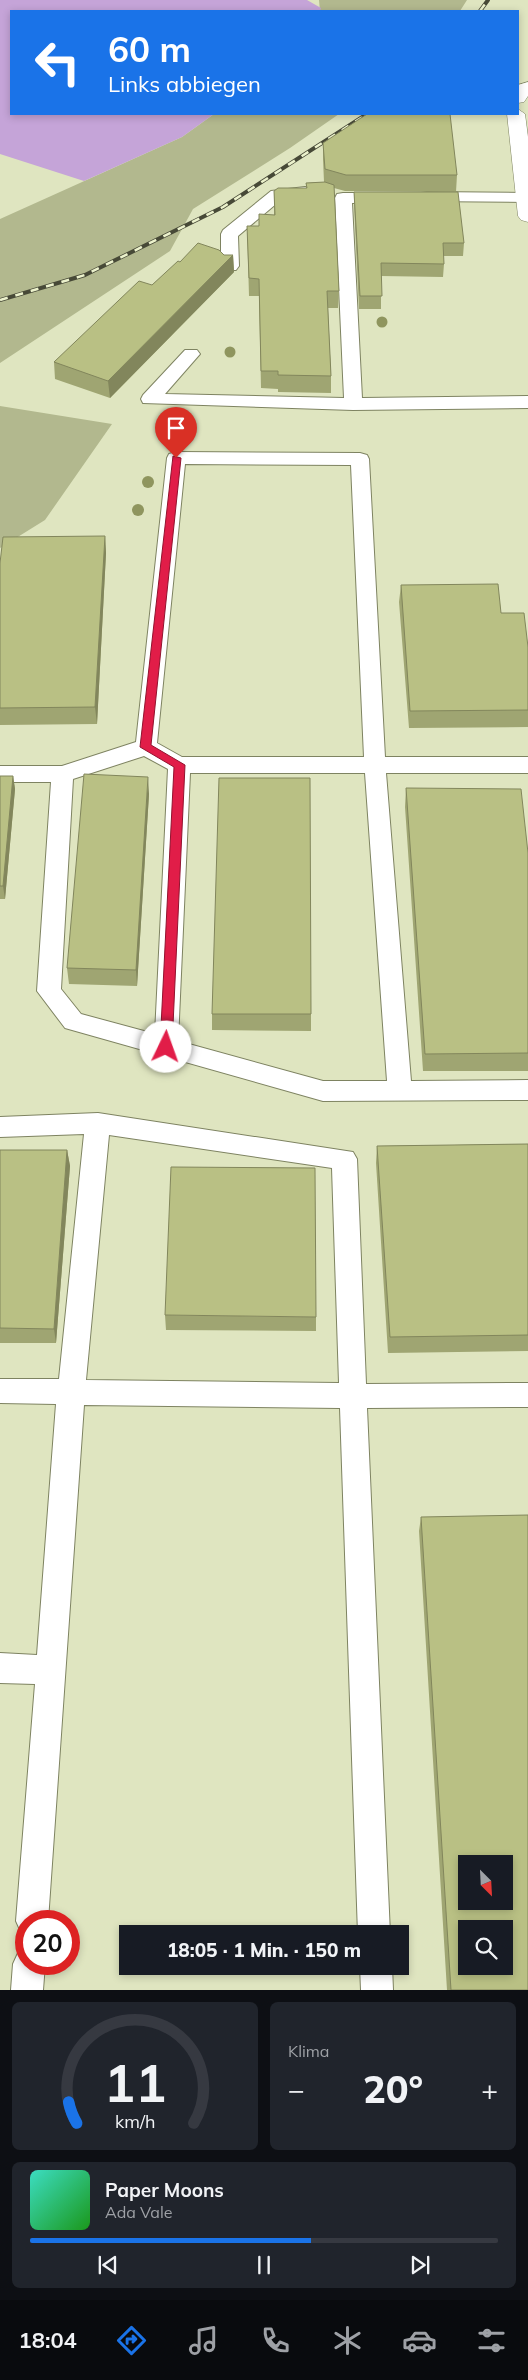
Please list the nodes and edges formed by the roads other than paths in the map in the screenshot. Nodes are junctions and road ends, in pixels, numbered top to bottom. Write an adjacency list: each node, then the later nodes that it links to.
1 (528, 87): 2 (street)
2 (519, 95)
3 (516, 115): 5 (street)
4 (343, 198): 5 (lane); 6 (lane); 9 (lane)
5 (527, 207)
6 (230, 266)
7 (191, 354): 9 (lane)
8 (528, 402): 9 (lane)
9 (353, 404)
10 (146, 747): 11 (lane); 12 (lane); 15 (lane)
11 (180, 765): 12 (lane); 16 (lane)
12 (375, 765): 13 (lane); 18 (lane)
13 (528, 765)
14 (0, 774): 15 (lane)
15 (62, 774): 16 (lane)
16 (166, 1047): 18 (lane)
17 (528, 1090): 18 (lane)
18 (400, 1091)
19 (98, 1123): 20 (lane); 22 (lane); 24 (lane)
20 (0, 1128)
21 (0, 1391): 22 (lane)
22 (70, 1392): 24 (lane); 26 (lane)
23 (528, 1395): 24 (lane)
24 (352, 1396): 28 (lane)
25 (0, 1668): 26 (lane)
26 (49, 1670): 27 (lane)
27 (33, 1910)
28 (374, 1925)
29 (28, 1975): 31 (lane)
30 (376, 1975): 32 (lane)
31 (27, 1990)
32 (377, 1990)

